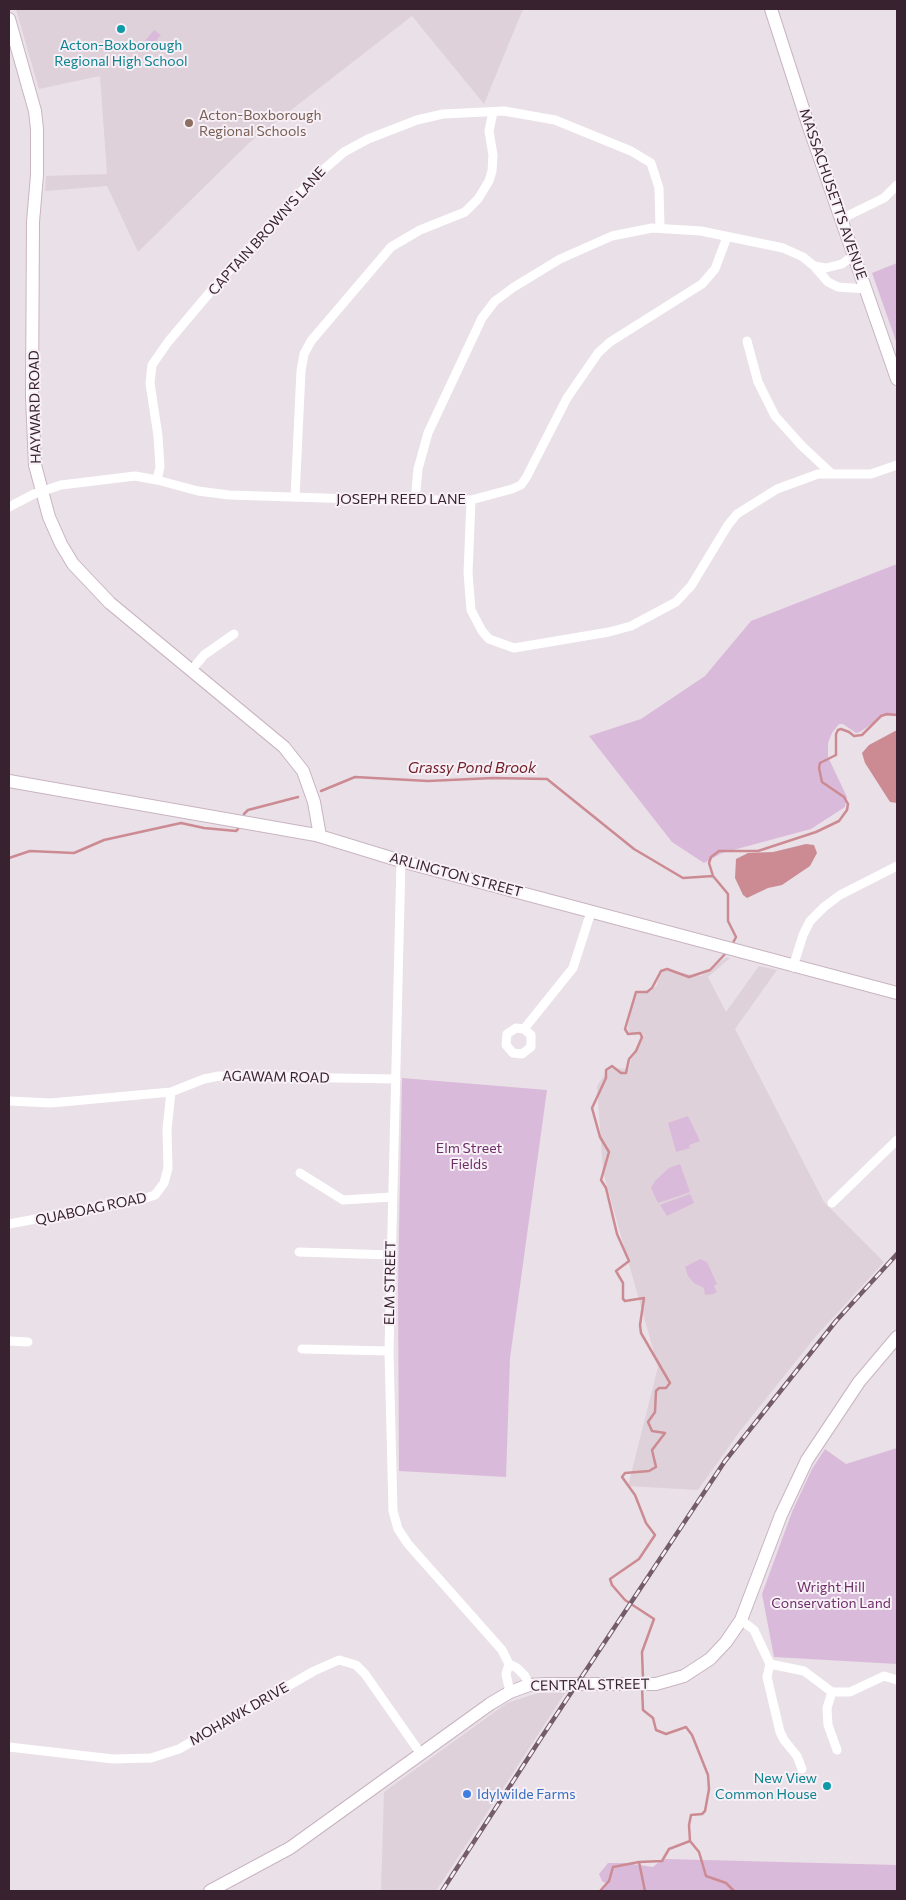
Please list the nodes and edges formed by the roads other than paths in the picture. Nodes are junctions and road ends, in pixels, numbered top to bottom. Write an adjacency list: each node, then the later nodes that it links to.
1 (771, 9): 5 (street, MASSACHUSETTS AVENUE)
2 (9, 19): 16 (street, HAYWARD ROAD)
3 (493, 112): 6 (street, CAPTAIN BROWN'S LANE); 15 (street, CAPTAIN BROWN'S LANE); 17 (street)
4 (897, 185): 5 (street)
5 (841, 219): 8 (street, MASSACHUSETTS AVENUE)
6 (660, 228): 7 (street); 19 (street)
7 (727, 237): 9 (street); 18 (street, JOSEPH REED LANE)
8 (854, 255): 9 (street); 10 (street, MASSACHUSETTS AVENUE)
9 (814, 266): 10 (street)
10 (866, 289): 12 (street, MASSACHUSETTS AVENUE)
11 (748, 341): 14 (street)
12 (897, 379)
13 (897, 465): 14 (street)
14 (832, 474): 18 (street)
15 (157, 480): 16 (street, JOSEPH REED LANE); 17 (street, JOSEPH REED LANE)
16 (41, 492): 20 (street, JOSEPH REED LANE); 22 (street, HAYWARD ROAD)
17 (295, 496): 19 (street, JOSEPH REED LANE)
18 (471, 500): 19 (street, JOSEPH REED LANE)
19 (415, 501)
20 (9, 508)
21 (234, 634): 22 (street)
22 (191, 671): 24 (street, HAYWARD ROAD)
23 (9, 781): 24 (street, ARLINGTON STREET)
24 (320, 836): 25 (street, ARLINGTON STREET)
25 (401, 861): 27 (street, ARLINGTON STREET); 31 (street, ELM STREET)
26 (897, 866): 28 (street)
27 (592, 912): 28 (street, ARLINGTON STREET); 30 (street)
28 (793, 967): 29 (street, ARLINGTON STREET)
29 (897, 993)
30 (524, 1028)
31 (396, 1079): 32 (street, AGAWAM ROAD); 36 (street, ELM STREET)
32 (172, 1092): 33 (street, AGAWAM ROAD); 38 (street, QUABOAG ROAD)
33 (9, 1101)
34 (897, 1140): 37 (street)
35 (300, 1173): 36 (street)
36 (392, 1197): 40 (street, ELM STREET)
37 (832, 1203)
38 (9, 1224)
39 (299, 1252): 40 (street)
40 (391, 1255): 45 (street, ELM STREET)
41 (897, 1337): 46 (street, CENTRAL STREET)
42 (9, 1341): 43 (street)
43 (28, 1342)
44 (302, 1349): 45 (street)
45 (389, 1351): 47 (street, ELM STREET)
46 (741, 1620): 48 (street); 50 (street, CENTRAL STREET)
47 (509, 1664): 50 (street, ELM STREET); 51 (street)
48 (770, 1664): 52 (street); 56 (street)
49 (897, 1680): 52 (street)
50 (529, 1686): 51 (street, CENTRAL STREET)
51 (510, 1692): 55 (street, CENTRAL STREET)
52 (832, 1692): 54 (street)
53 (9, 1747): 55 (street, MOHAWK DRIVE)
54 (837, 1750)
55 (421, 1754): 57 (street, CENTRAL STREET)
56 (802, 1769)
57 (210, 1891)

